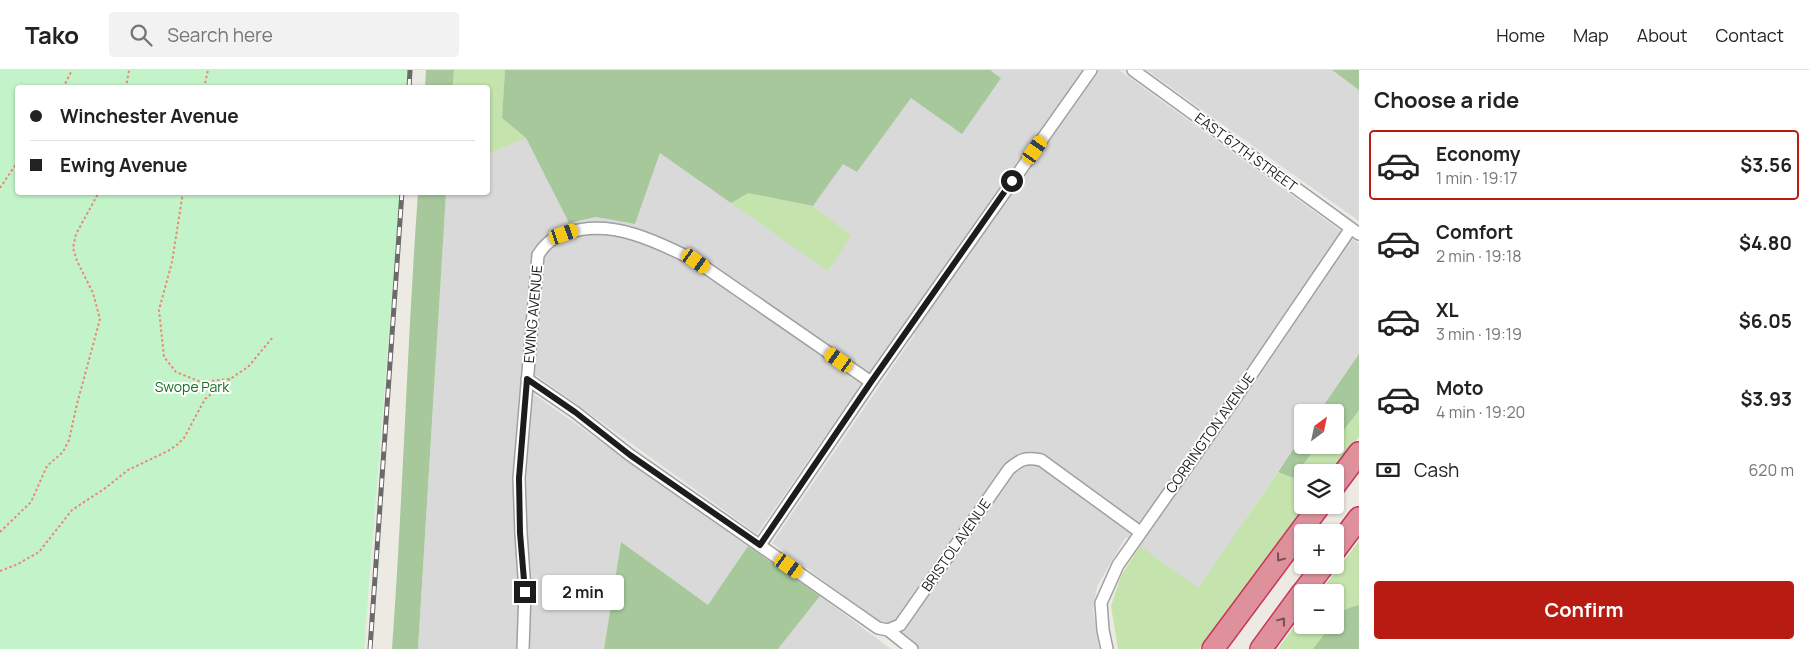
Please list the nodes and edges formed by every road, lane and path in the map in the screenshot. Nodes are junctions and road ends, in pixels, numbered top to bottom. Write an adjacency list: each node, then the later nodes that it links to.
1 (72, 70): 6 (path)
2 (129, 70): 7 (path)
3 (208, 70): 8 (path)
4 (1090, 70): 17 (street)
5 (1133, 70): 13 (street, EAST 67TH STREET)
6 (64, 85)
7 (126, 85)
8 (205, 85)
9 (15, 166): 10 (path)
10 (0, 188)
11 (97, 195): 22 (path)
12 (183, 195): 15 (path)
13 (1355, 231): 23 (street, CORRINGTON AVENUE)
14 (273, 337): 15 (path)
15 (230, 379): 26 (path)
16 (527, 379): 17 (street, EWING AVENUE); 25 (street); 29 (street, EWING AVENUE)
17 (871, 382): 25 (street)
18 (1359, 453): 19 (highway)
19 (1344, 473)
20 (1313, 514): 32 (highway, one-way to 32)
21 (1359, 518): 24 (highway)
22 (0, 532)
23 (1140, 532): 28 (street, BRISTOL AVENUE); 31 (street, CORRINGTON AVENUE)
24 (1344, 538)
25 (760, 545): 28 (street)
26 (0, 571)
27 (1294, 605): 33 (highway, one-way to 27)
28 (888, 630): 30 (street)
29 (523, 649)
30 (912, 649)
31 (1107, 649)
32 (1213, 649)
33 (1261, 649)

